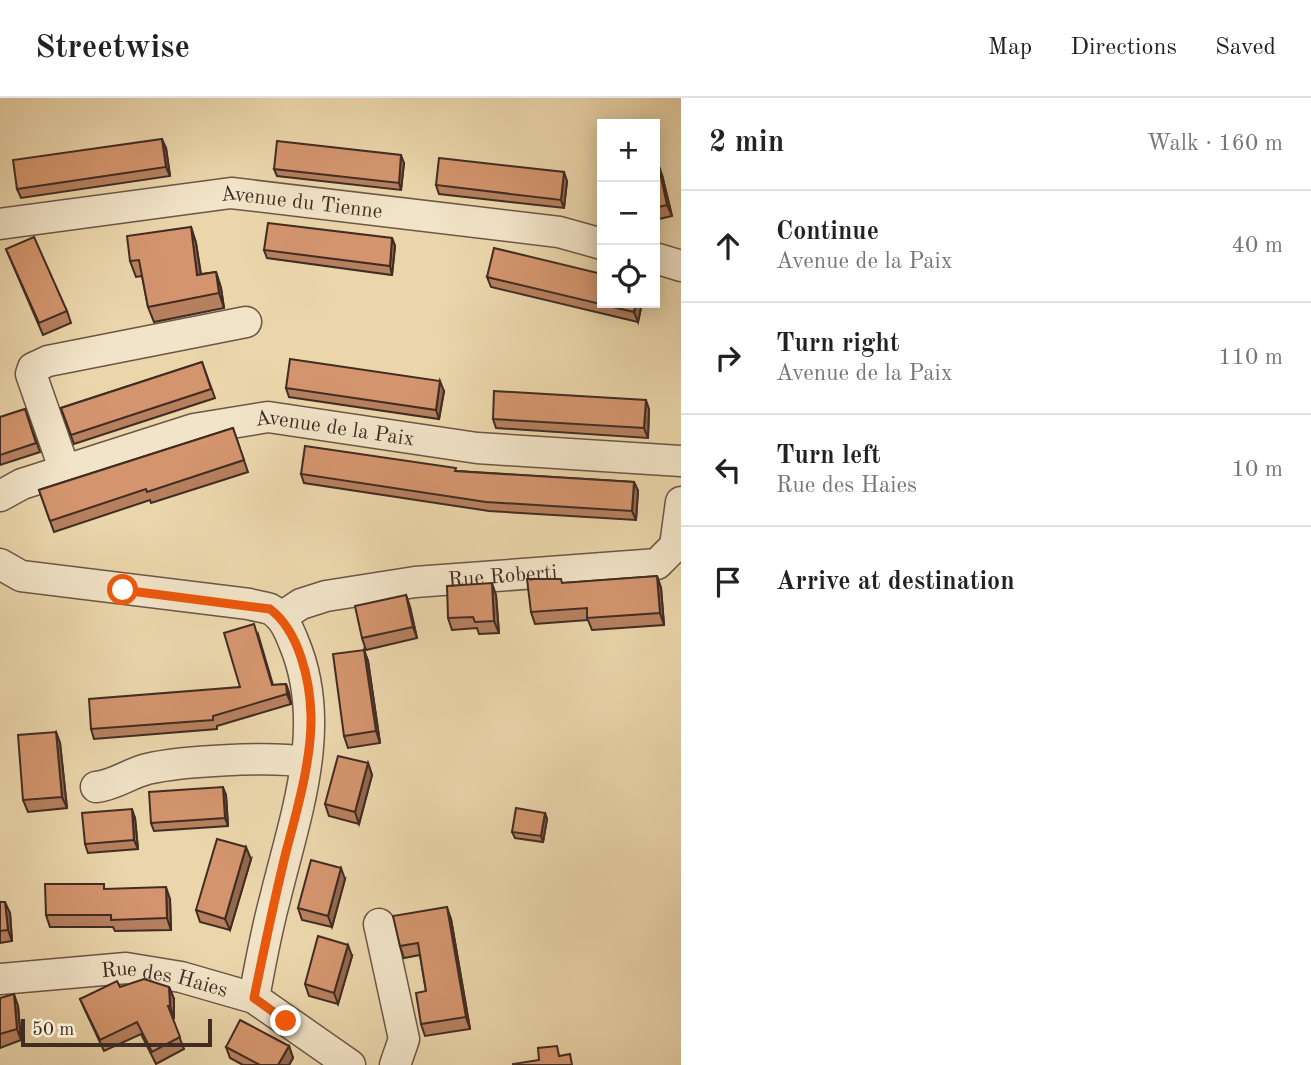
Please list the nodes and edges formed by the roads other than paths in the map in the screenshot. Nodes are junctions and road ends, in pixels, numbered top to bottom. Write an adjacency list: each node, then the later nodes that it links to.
1 (0, 224): 2 (street, Avenue du Tienne)
2 (597, 243)
3 (660, 260): 4 (street)
4 (681, 266)
5 (246, 322): 7 (street)
6 (681, 461): 7 (street, Avenue de la Paix)
7 (65, 471): 8 (street, Avenue de la Paix)
8 (0, 496)
9 (681, 502): 11 (street, Rue Roberti)
10 (0, 564): 11 (street)
11 (281, 617): 12 (street)
12 (305, 762): 13 (street); 16 (street)
13 (96, 787)
14 (379, 924): 18 (street)
15 (0, 979): 16 (street, Rue des Haies)
16 (254, 998): 17 (street, Rue des Haies)
17 (350, 1065)
18 (395, 1065)

